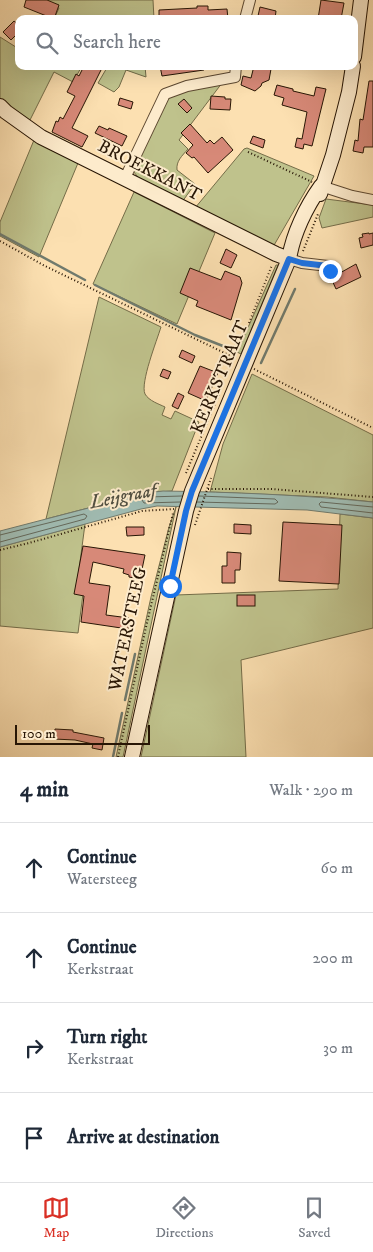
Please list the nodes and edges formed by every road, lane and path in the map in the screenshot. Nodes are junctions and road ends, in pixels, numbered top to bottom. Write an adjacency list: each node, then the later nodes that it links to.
1 (250, 0): 3 (street)
2 (361, 0): 4 (street)
3 (246, 15)
4 (358, 24)
5 (236, 70): 9 (street)
6 (352, 70): 10 (street, KERKSTRAAT)
7 (0, 106): 9 (street, BROEKKANT)
8 (248, 152): 10 (path)
9 (125, 178): 14 (street, BROEKKANT)
10 (321, 186): 11 (street); 14 (street, KERKSTRAAT)
11 (373, 200)
12 (319, 211): 14 (path)
13 (0, 241): 16 (path)
14 (293, 261): 15 (street); 16 (street, KERKSTRAAT)
15 (330, 271)
16 (245, 364): 17 (path); 18 (street, KERKSTRAAT)
17 (373, 428)
18 (197, 489): 19 (path); 20 (street, KERKSTRAAT); 21 (path)
19 (373, 497)
20 (180, 510): 22 (path); 23 (path, WATERSTEEG); 24 (street, WATERSTEEG)
21 (200, 510)
22 (0, 550)
23 (118, 757)
24 (132, 757)

